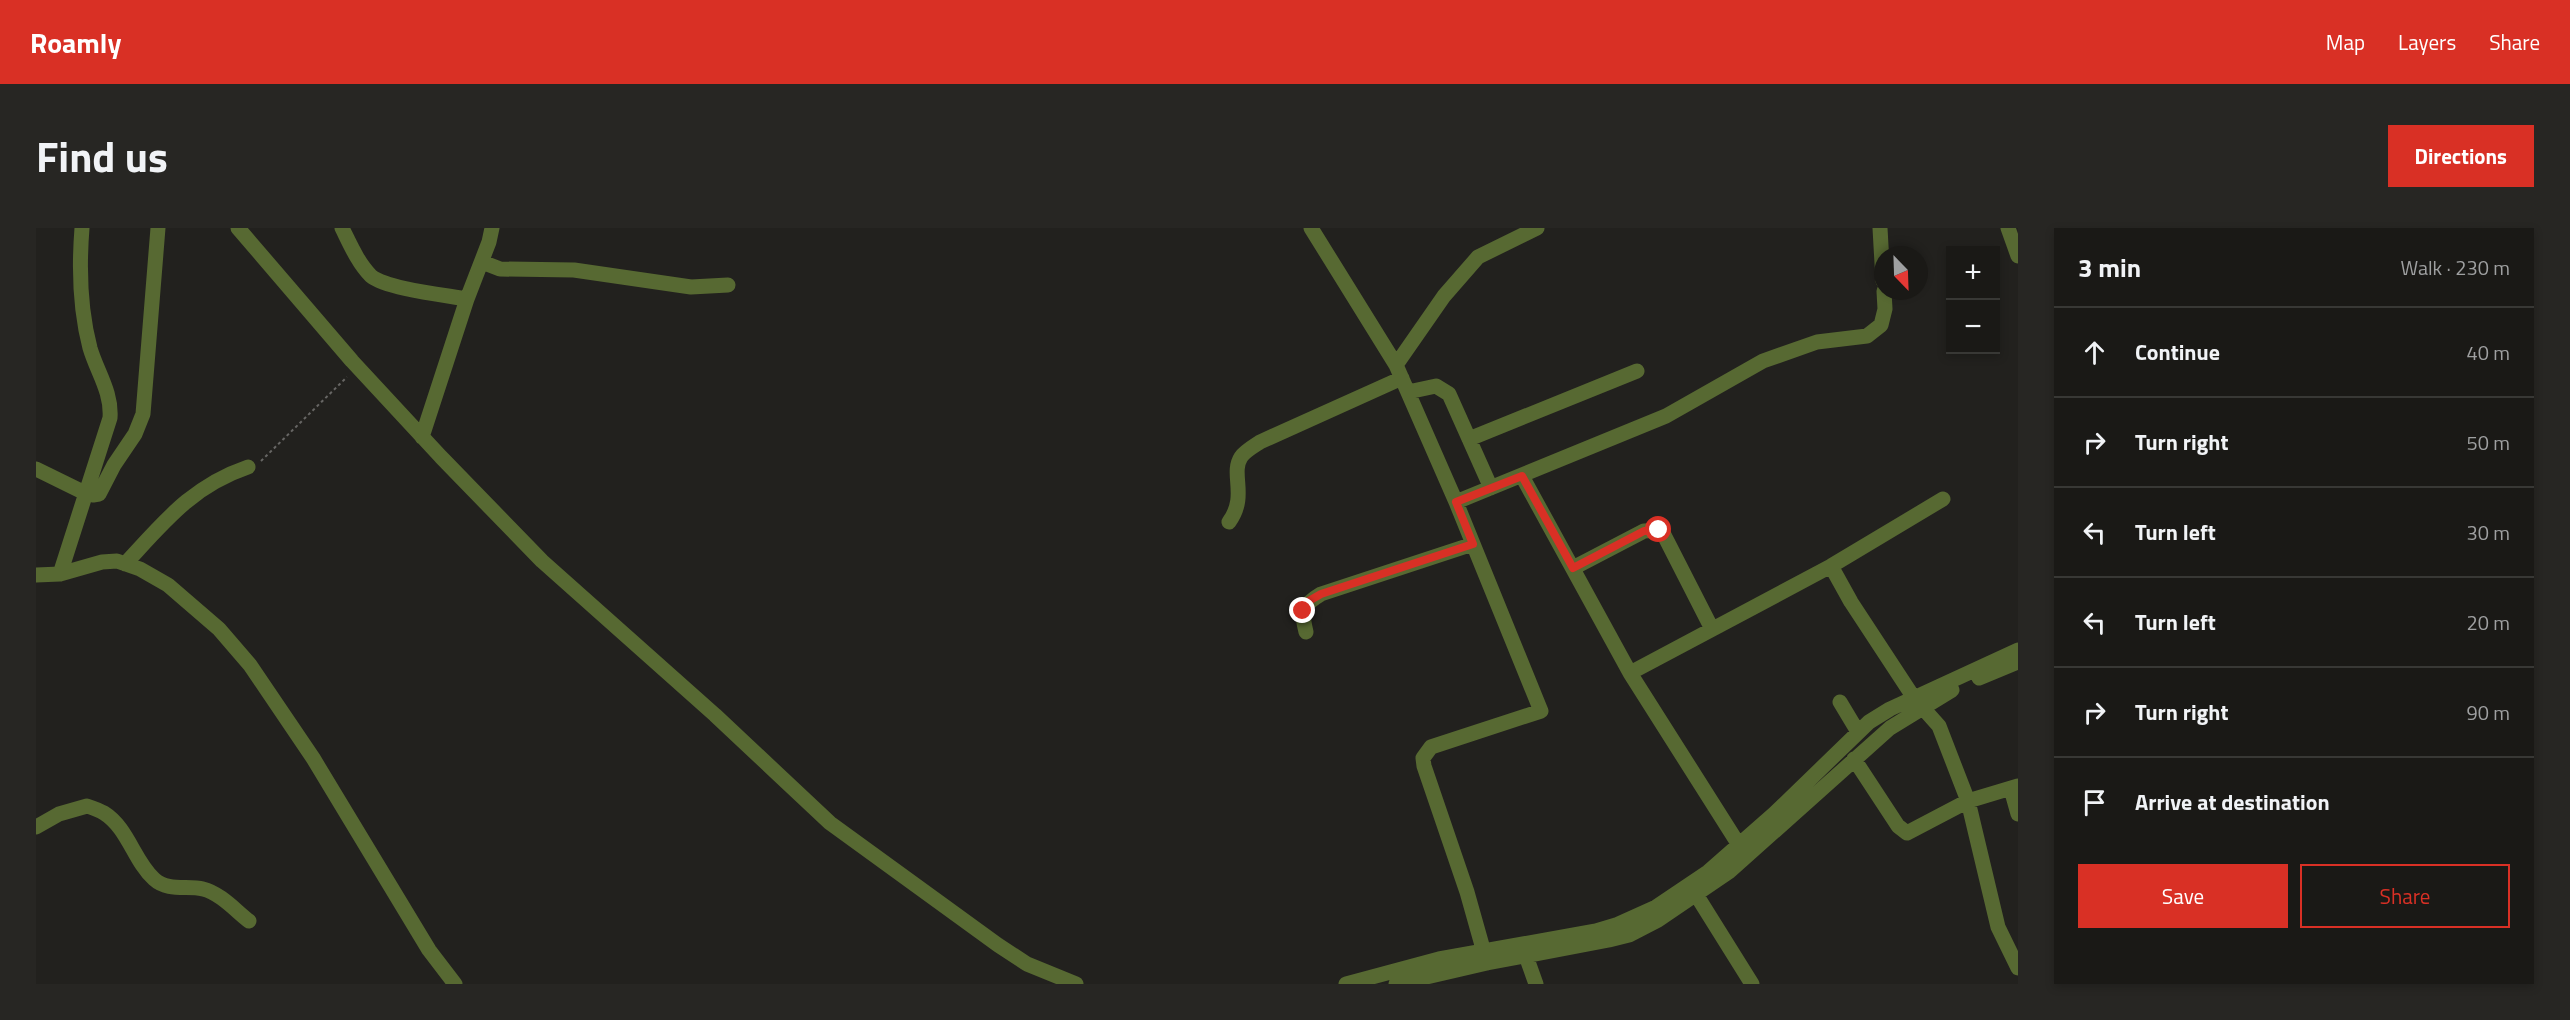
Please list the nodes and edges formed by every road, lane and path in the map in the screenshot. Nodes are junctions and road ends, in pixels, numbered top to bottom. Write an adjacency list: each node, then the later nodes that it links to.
1 (82, 228): 25 (street)
2 (158, 228): 25 (street)
3 (238, 228): 16 (street)
4 (342, 228): 14 (street)
5 (492, 228): 12 (street)
6 (1311, 228): 18 (street)
7 (1537, 228): 18 (street)
8 (1880, 228): 10 (street)
9 (2008, 228): 11 (street)
10 (1881, 246)
11 (2018, 256)
12 (482, 262): 13 (street); 14 (street)
13 (728, 285)
14 (467, 299): 19 (street)
15 (1884, 300): 23 (street)
16 (358, 367): 19 (street); 21 (path)
17 (1637, 371): 20 (street)
18 (1402, 378): 20 (street); 27 (street); 28 (street)
19 (422, 437): 56 (street)
20 (1469, 439): 24 (street)
21 (248, 466): 30 (street)
22 (36, 469): 25 (street)
23 (1522, 476): 24 (street); 32 (street)
24 (1491, 488): 27 (street)
25 (85, 493): 33 (street)
26 (1943, 499): 31 (street)
27 (1456, 502): 29 (street)
28 (1229, 522)
29 (1473, 544): 36 (street); 51 (street)
30 (125, 564): 33 (street); 55 (street)
31 (1831, 566): 35 (street); 41 (street)
32 (1573, 568): 35 (street); 39 (street)
33 (60, 574): 34 (street)
34 (36, 575)
35 (1712, 629): 39 (street)
36 (1306, 632)
37 (2018, 650): 41 (street)
38 (2018, 662): 41 (street)
39 (1630, 673): 48 (street)
40 (1840, 702): 42 (street)
41 (1918, 702): 42 (street); 43 (street); 45 (street)
42 (1857, 732): 48 (street)
43 (1854, 759): 45 (street); 49 (street)
44 (2015, 787): 45 (street); 46 (street)
45 (1968, 801): 53 (street)
46 (2018, 814)
47 (36, 826): 50 (street)
48 (1739, 845): 49 (street)
49 (1694, 890): 51 (street); 52 (street); 60 (street)
50 (249, 921)
51 (1485, 956): 52 (street); 54 (street); 57 (street)
52 (1526, 956): 59 (street)
53 (2018, 968)
54 (1433, 979): 58 (street)
55 (455, 984)
56 (1076, 984)
57 (1346, 984)
58 (1396, 984)
59 (1536, 984)
60 (1752, 984)

